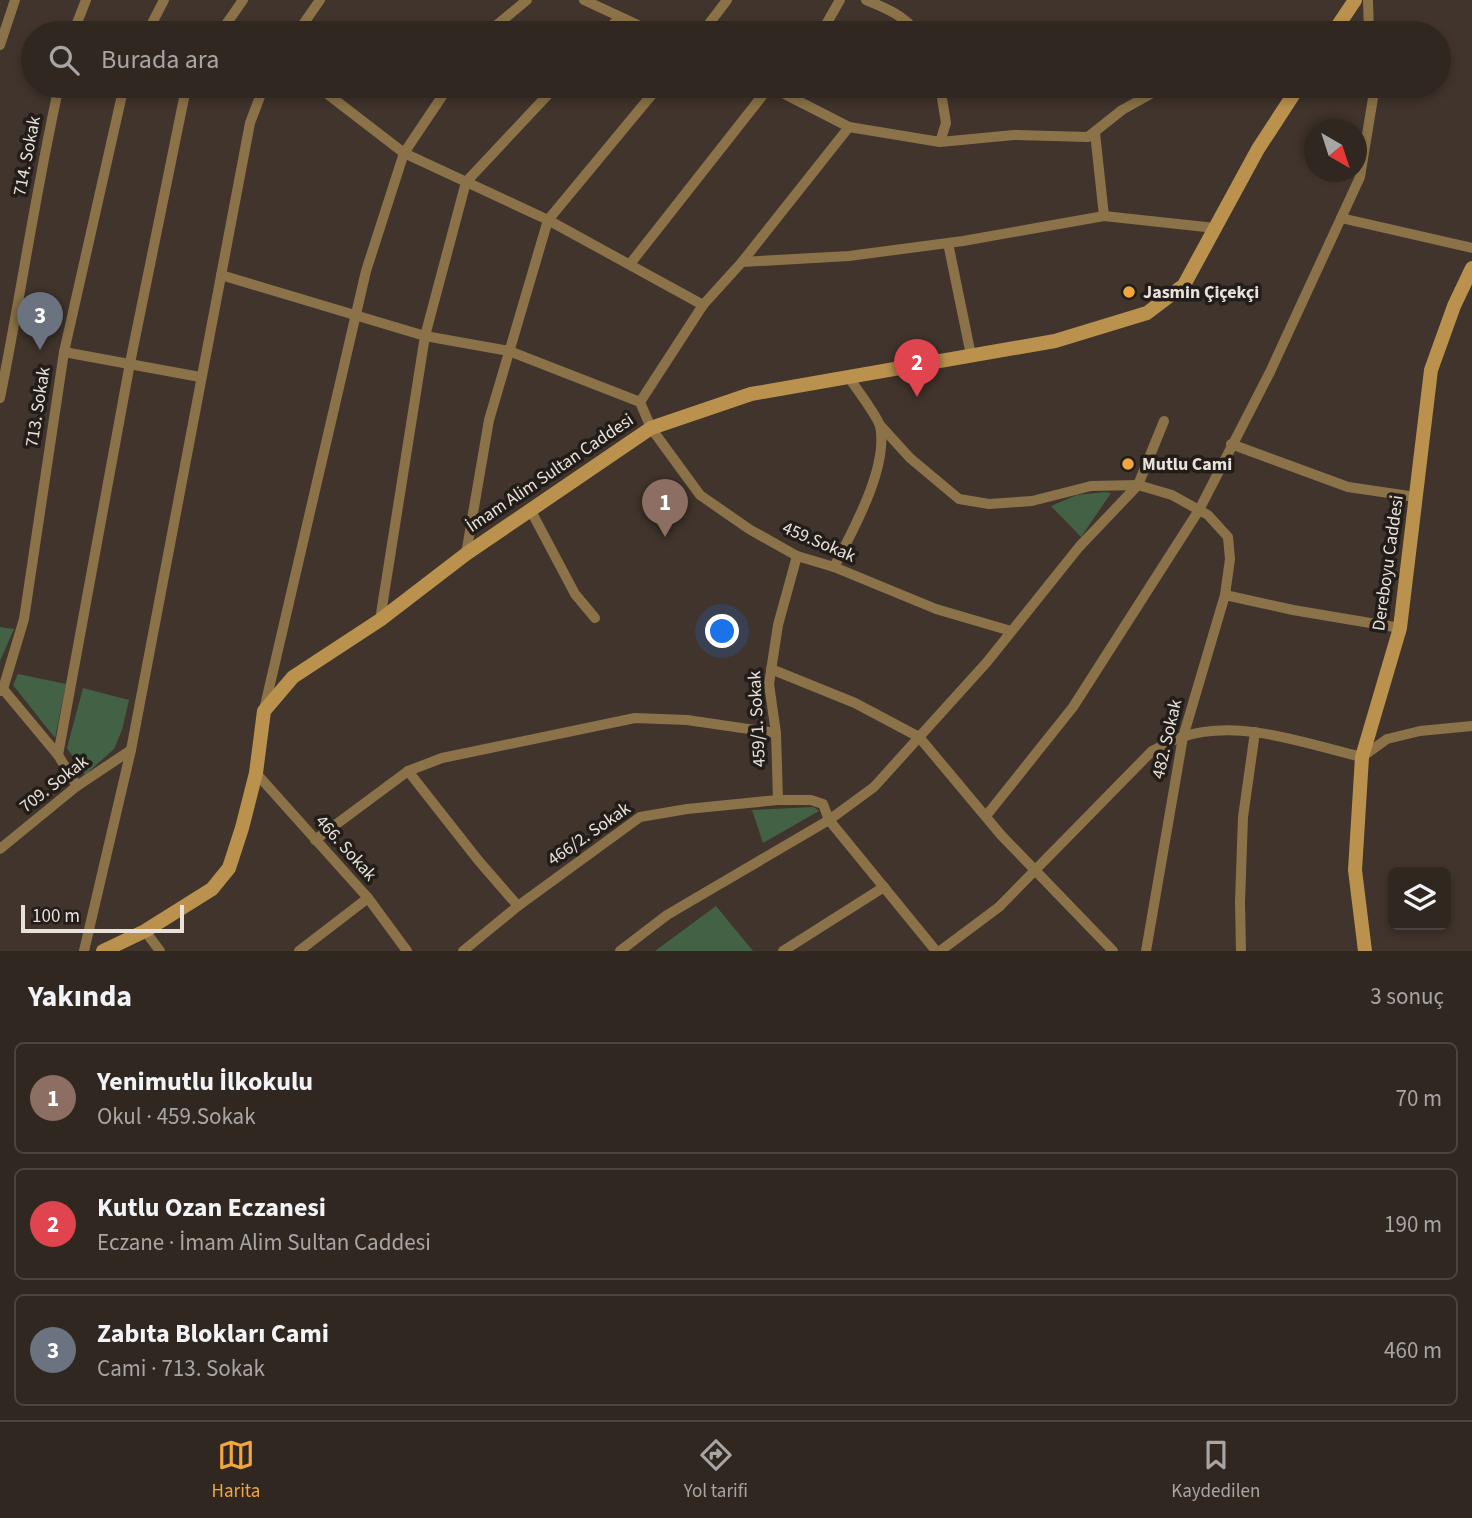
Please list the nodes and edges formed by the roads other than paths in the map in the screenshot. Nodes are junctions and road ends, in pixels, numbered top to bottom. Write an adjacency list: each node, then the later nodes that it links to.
1 (15, 0): 26 (street)
2 (86, 0): 14 (street)
3 (164, 0): 15 (street)
4 (243, 0): 16 (street)
5 (320, 0): 17 (street)
6 (527, 0): 18 (street)
7 (584, 0): 13 (street)
8 (727, 0): 21 (street)
9 (840, 0): 22 (street)
10 (866, 0): 23 (street)
11 (1355, 0): 24 (street)
12 (1368, 0): 25 (street)
13 (620, 17): 19 (street); 20 (street)
14 (78, 21)
15 (153, 21)
16 (228, 21)
17 (305, 21)
18 (502, 21)
19 (616, 21)
20 (629, 21)
21 (711, 21)
22 (828, 21)
23 (907, 21)
24 (1341, 21)
25 (1369, 21)
26 (0, 44)
27 (56, 98): 65 (street, 714. Sokak)
28 (121, 98): 60 (street, 713. Sokak)
29 (184, 98): 62 (street)
30 (259, 98): 55 (street)
31 (333, 98): 44 (street)
32 (441, 98): 44 (street)
33 (545, 98): 45 (street)
34 (649, 98): 48 (street)
35 (761, 98): 53 (street)
36 (803, 98): 41 (street)
37 (942, 98): 43 (street)
38 (1144, 98): 42 (street)
39 (1291, 98): 49 (street, İmam Alim Sultan Caddesi)
40 (1373, 98): 47 (street)
41 (849, 127): 43 (street); 52 (street)
42 (1095, 133): 43 (street); 46 (street)
43 (940, 142)
44 (404, 153): 45 (street); 57 (street)
45 (466, 182): 48 (street); 58 (street)
46 (1104, 216): 49 (street); 50 (street)
47 (1341, 218): 51 (street); 70 (street)
48 (548, 220): 53 (street); 59 (street)
49 (1215, 228): 61 (street, İmam Alim Sultan Caddesi)
50 (948, 243): 52 (street); 61 (street)
51 (1472, 248)
52 (742, 262): 56 (street)
53 (630, 264): 56 (street)
54 (1472, 268): 72 (street, Dereboyu Caddesi)
55 (220, 275): 57 (street); 64 (street)
56 (704, 305): 66 (street)
57 (356, 314): 58 (street); 85 (street)
58 (425, 336): 59 (street); 80 (street)
59 (509, 351): 66 (street); 75 (street)
60 (64, 352): 62 (street); 84 (street, 713. Sokak)
61 (971, 355): 63 (street, İmam Alim Sultan Caddesi)
62 (130, 363): 64 (street); 92 (street)
63 (848, 376): 68 (street); 69 (street, İmam Alim Sultan Caddesi)
64 (200, 377): 91 (street)
65 (0, 398)
66 (640, 402): 69 (street, 459.Sokak)
67 (1164, 421): 71 (street)
68 (880, 425): 71 (street); 77 (street)
69 (650, 428): 74 (street, İmam Alim Sultan Caddesi); 76 (street, 459.Sokak)
70 (1231, 444): 72 (street); 73 (street)
71 (1138, 485): 73 (street); 82 (street)
72 (1416, 497): 81 (street, Dereboyu Caddesi)
73 (1199, 510): 78 (street, 482. Sokak); 98 (street)
74 (531, 511): 75 (street, İmam Alim Sultan Caddesi); 79 (street)
75 (467, 554): 80 (street, İmam Alim Sultan Caddesi)
76 (797, 556): 77 (street, 459.Sokak); 83 (street, 459/1. Sokak)
77 (834, 567): 82 (street, 459.Sokak)
78 (1225, 595): 81 (street); 90 (street, 482. Sokak)
79 (595, 618)
80 (380, 620): 85 (street, İmam Alim Sultan Caddesi)
81 (1401, 628): 93 (street, Dereboyu Caddesi)
82 (1011, 631): 89 (street)
83 (771, 669): 88 (street, 459/1. Sokak); 89 (street)
84 (1, 690): 92 (street)
85 (264, 711): 95 (street)
86 (1472, 726): 93 (street)
87 (1255, 732): 90 (street); 93 (street); 118 (street)
88 (776, 733): 94 (street); 97 (street, 459/1. Sokak)
89 (919, 737): 98 (street); 99 (street)
90 (1182, 737): 102 (street); 117 (street, 482. Sokak)
91 (131, 750): 96 (street, 709. Sokak); 107 (street)
92 (58, 755): 96 (street)
93 (1363, 757): 119 (street, Dereboyu Caddesi)
94 (408, 771): 100 (street); 105 (street)
95 (256, 773): 100 (street, 466. Sokak); 106 (street)
96 (77, 786): 101 (street, 709. Sokak)
97 (778, 800): 99 (street, 466/2. Sokak); 105 (street, 466/2. Sokak)
98 (986, 817): 102 (street)
99 (830, 820): 103 (street); 113 (street)
100 (315, 840): 104 (street, 466. Sokak)
101 (0, 849)
102 (1034, 871): 115 (street); 116 (street)
103 (884, 887): 114 (street); 115 (street)
104 (368, 898): 110 (street); 111 (street, 466. Sokak)
105 (518, 906): 112 (street, 466/2. Sokak)
106 (145, 931): 108 (street); 109 (street)
107 (84, 951)
108 (103, 951)
109 (160, 951)
110 (299, 951)
111 (407, 951)
112 (463, 951)
113 (620, 951)
114 (783, 951)
115 (938, 951)
116 (1114, 951)
117 (1146, 951)
118 (1241, 951)
119 (1365, 951)

